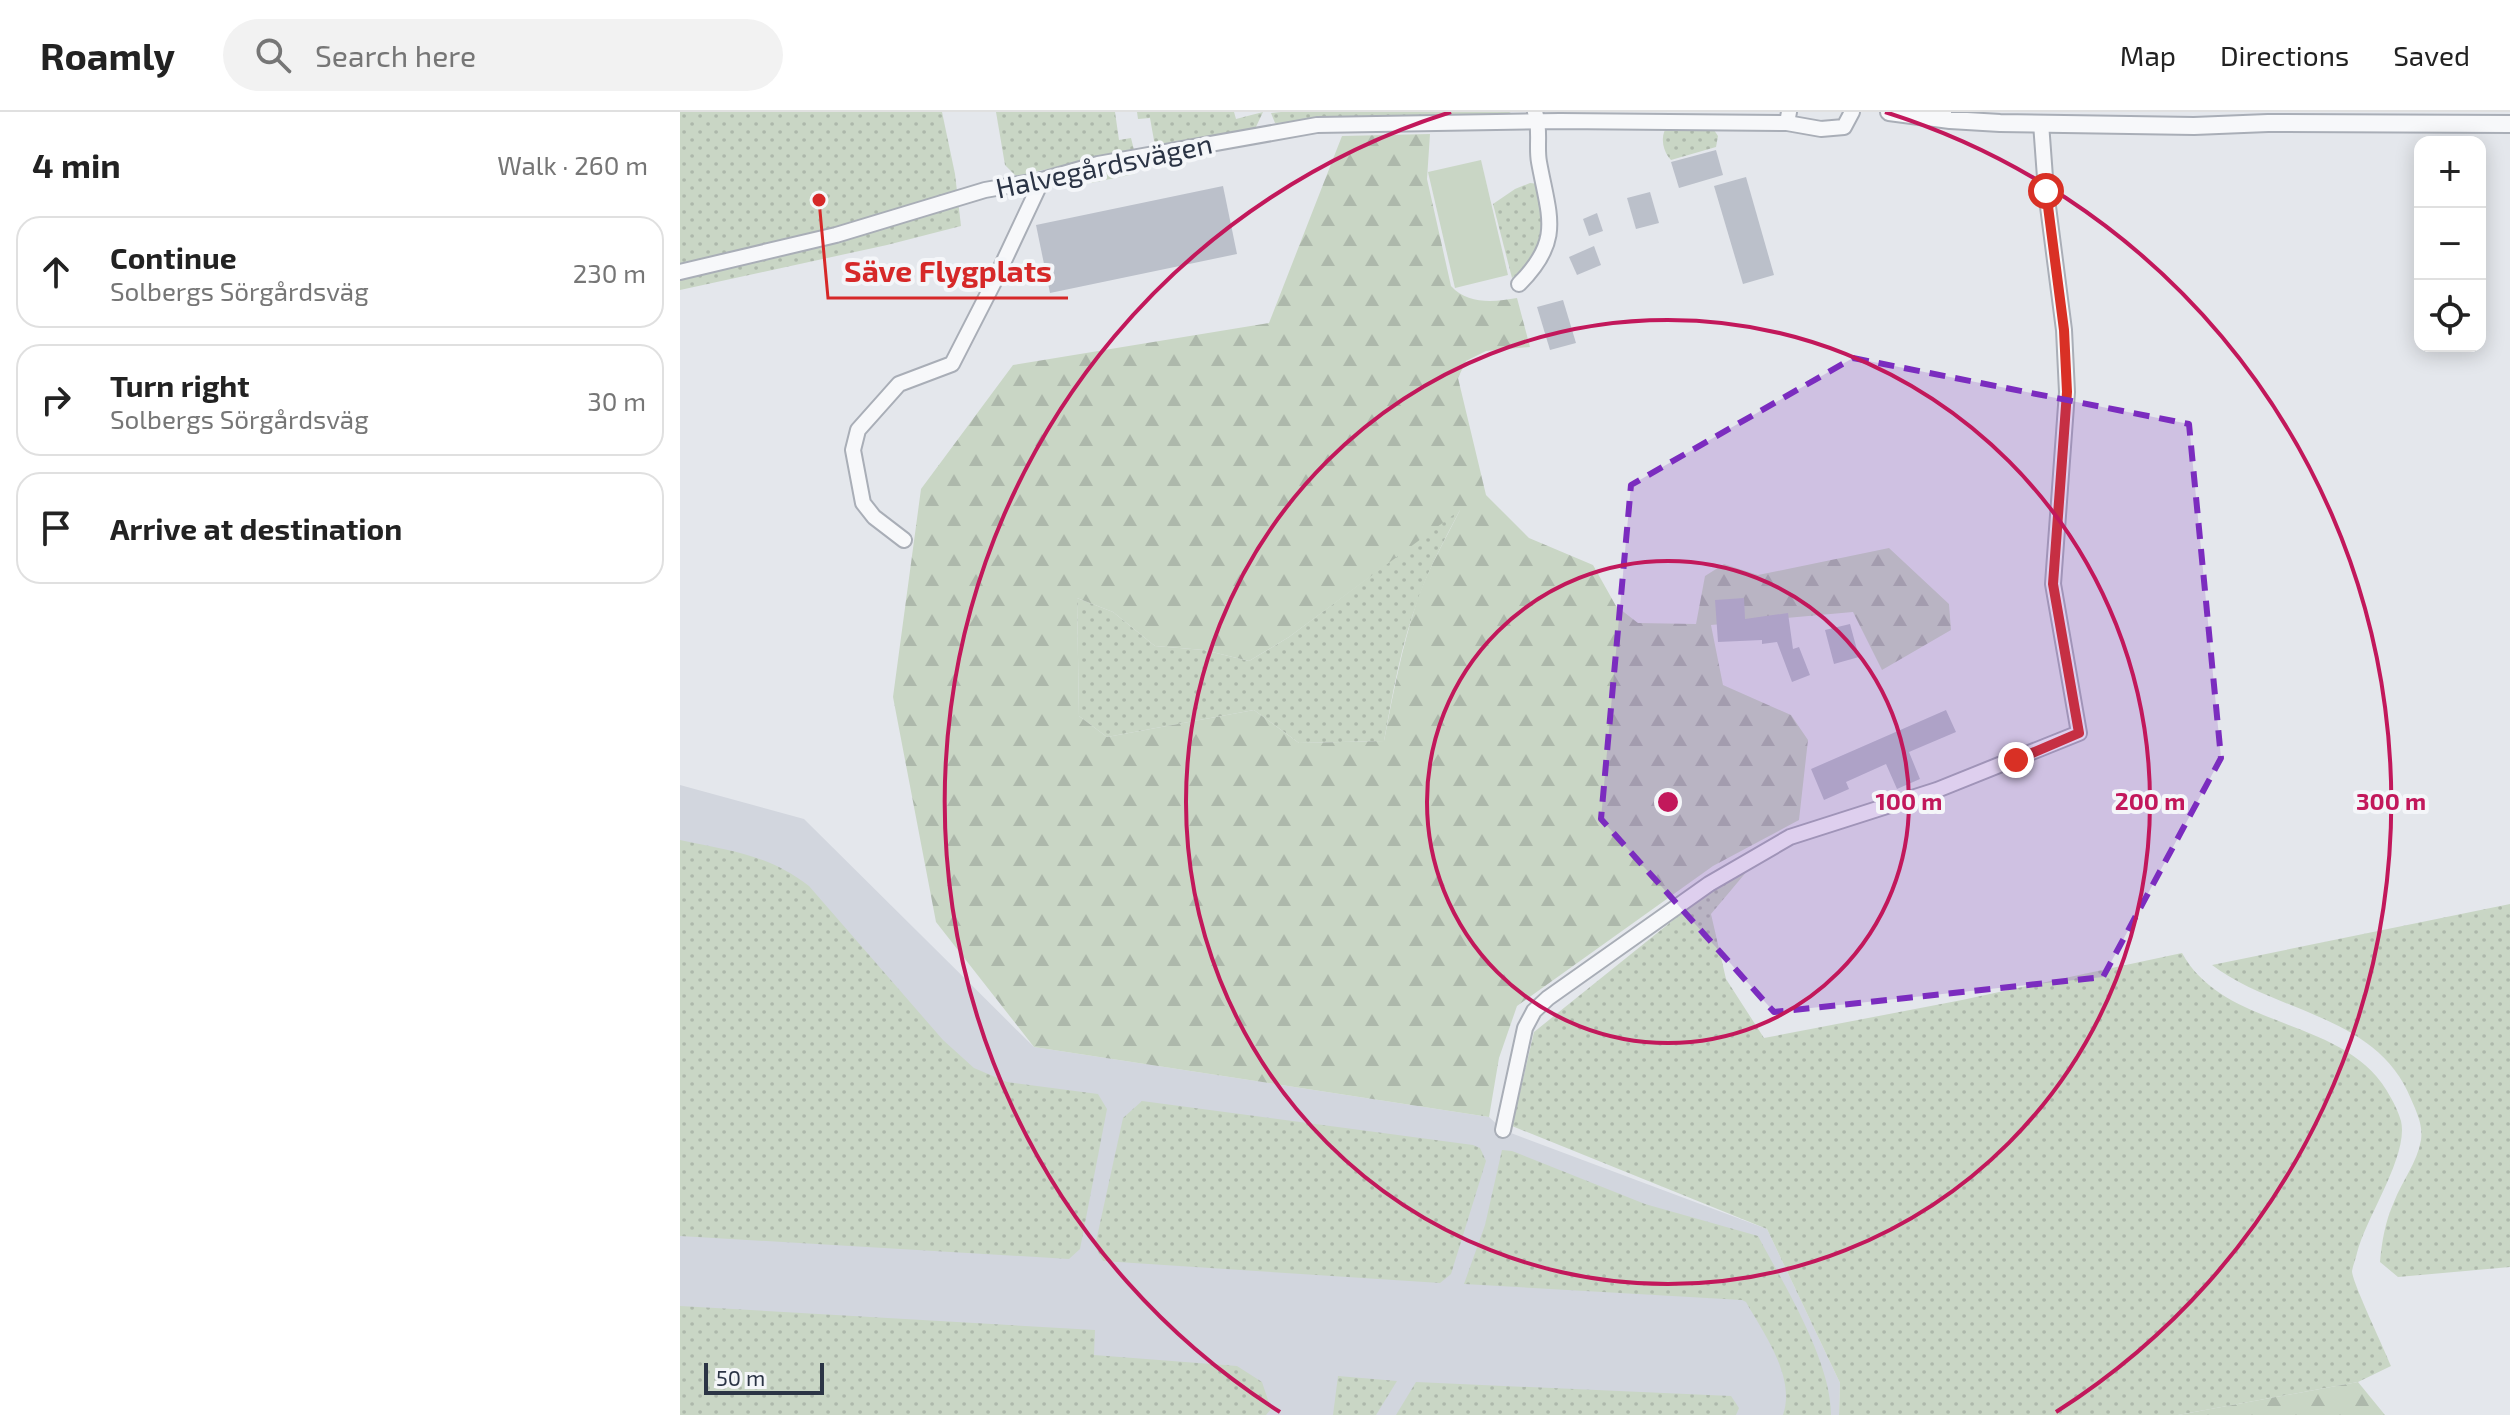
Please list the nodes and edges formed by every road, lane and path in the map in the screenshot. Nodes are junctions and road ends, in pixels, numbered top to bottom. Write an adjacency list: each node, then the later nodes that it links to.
1 (1852, 112): 5 (street, Halvegårdsvägen)
2 (1889, 112): 4 (street)
3 (1537, 117): 5 (street, Halvegårdsvägen); 9 (street, Halvegårdsvägen); 11 (street)
4 (1999, 117): 7 (street)
5 (1788, 118)
6 (2268, 118): 7 (street); 8 (street)
7 (2049, 119): 13 (street)
8 (2510, 124)
9 (1042, 180): 10 (street, Halvegårdsvägen); 12 (street)
10 (680, 272)
11 (1519, 284)
12 (904, 540)
13 (1503, 1130)

